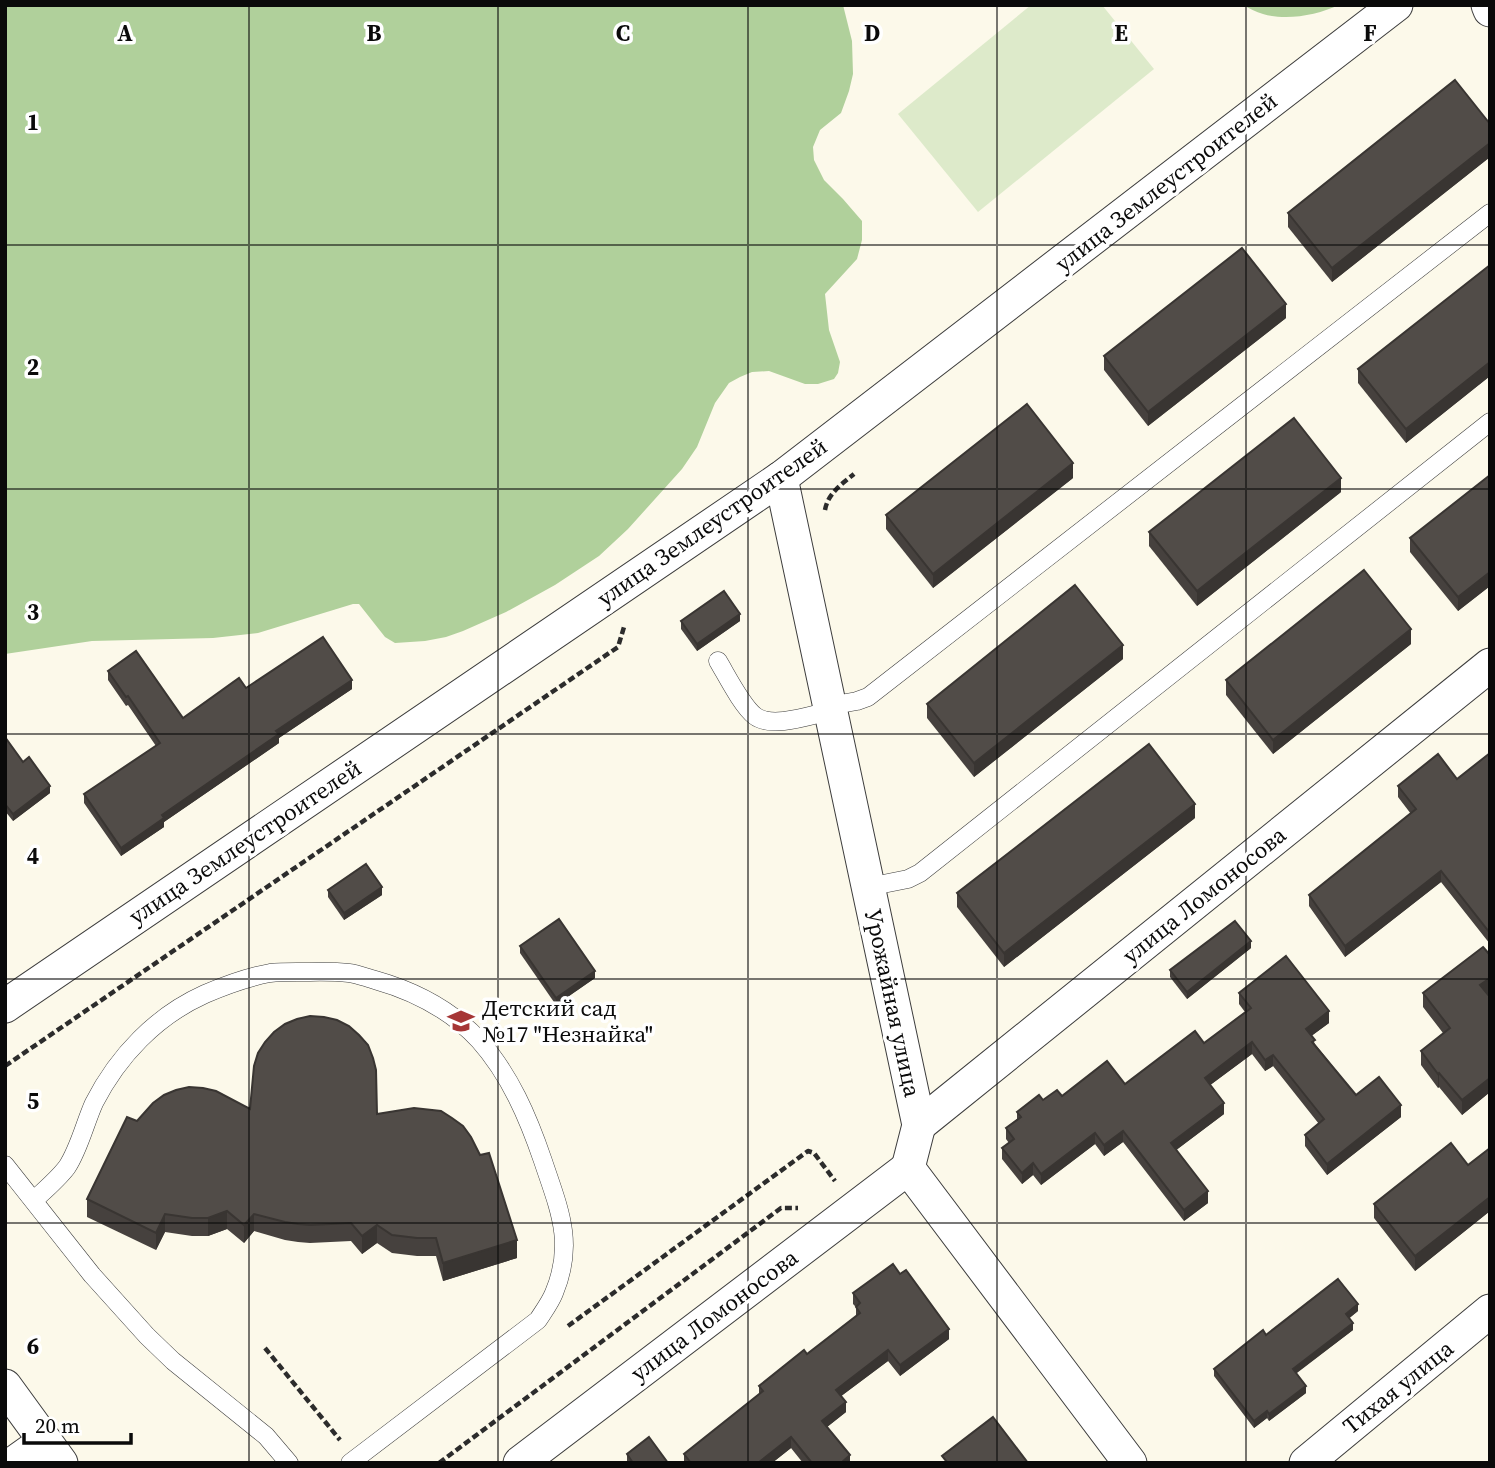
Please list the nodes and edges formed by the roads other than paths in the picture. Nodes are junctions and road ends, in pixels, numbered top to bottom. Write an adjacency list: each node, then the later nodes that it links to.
1 (1396, 5): 6 (street, улица Землеустроителей)
2 (1488, 5): 3 (street)
3 (1490, 10)
4 (1490, 214): 9 (lane)
5 (1490, 422): 10 (lane)
6 (781, 478): 9 (street, Урожайная улица); 11 (street, улица Землеустроителей)
7 (718, 661): 9 (lane)
8 (1490, 665): 12 (street, улица Ломоносова)
9 (830, 708): 10 (street, Урожайная улица)
10 (868, 887): 12 (street, Урожайная улица)
11 (5, 1006)
12 (919, 1125): 14 (street, Урожайная улица)
13 (5, 1165): 15 (lane)
14 (908, 1168): 22 (street, улица Ломоносова); 23 (street)
15 (33, 1200): 20 (lane); 21 (lane)
16 (1490, 1311): 24 (street, Тихая улица)
17 (5, 1386): 18 (street)
18 (53, 1452): 19 (street)
19 (14, 1463)
20 (289, 1463)
21 (351, 1463)
22 (520, 1463)
23 (1130, 1463)
24 (1306, 1463)

